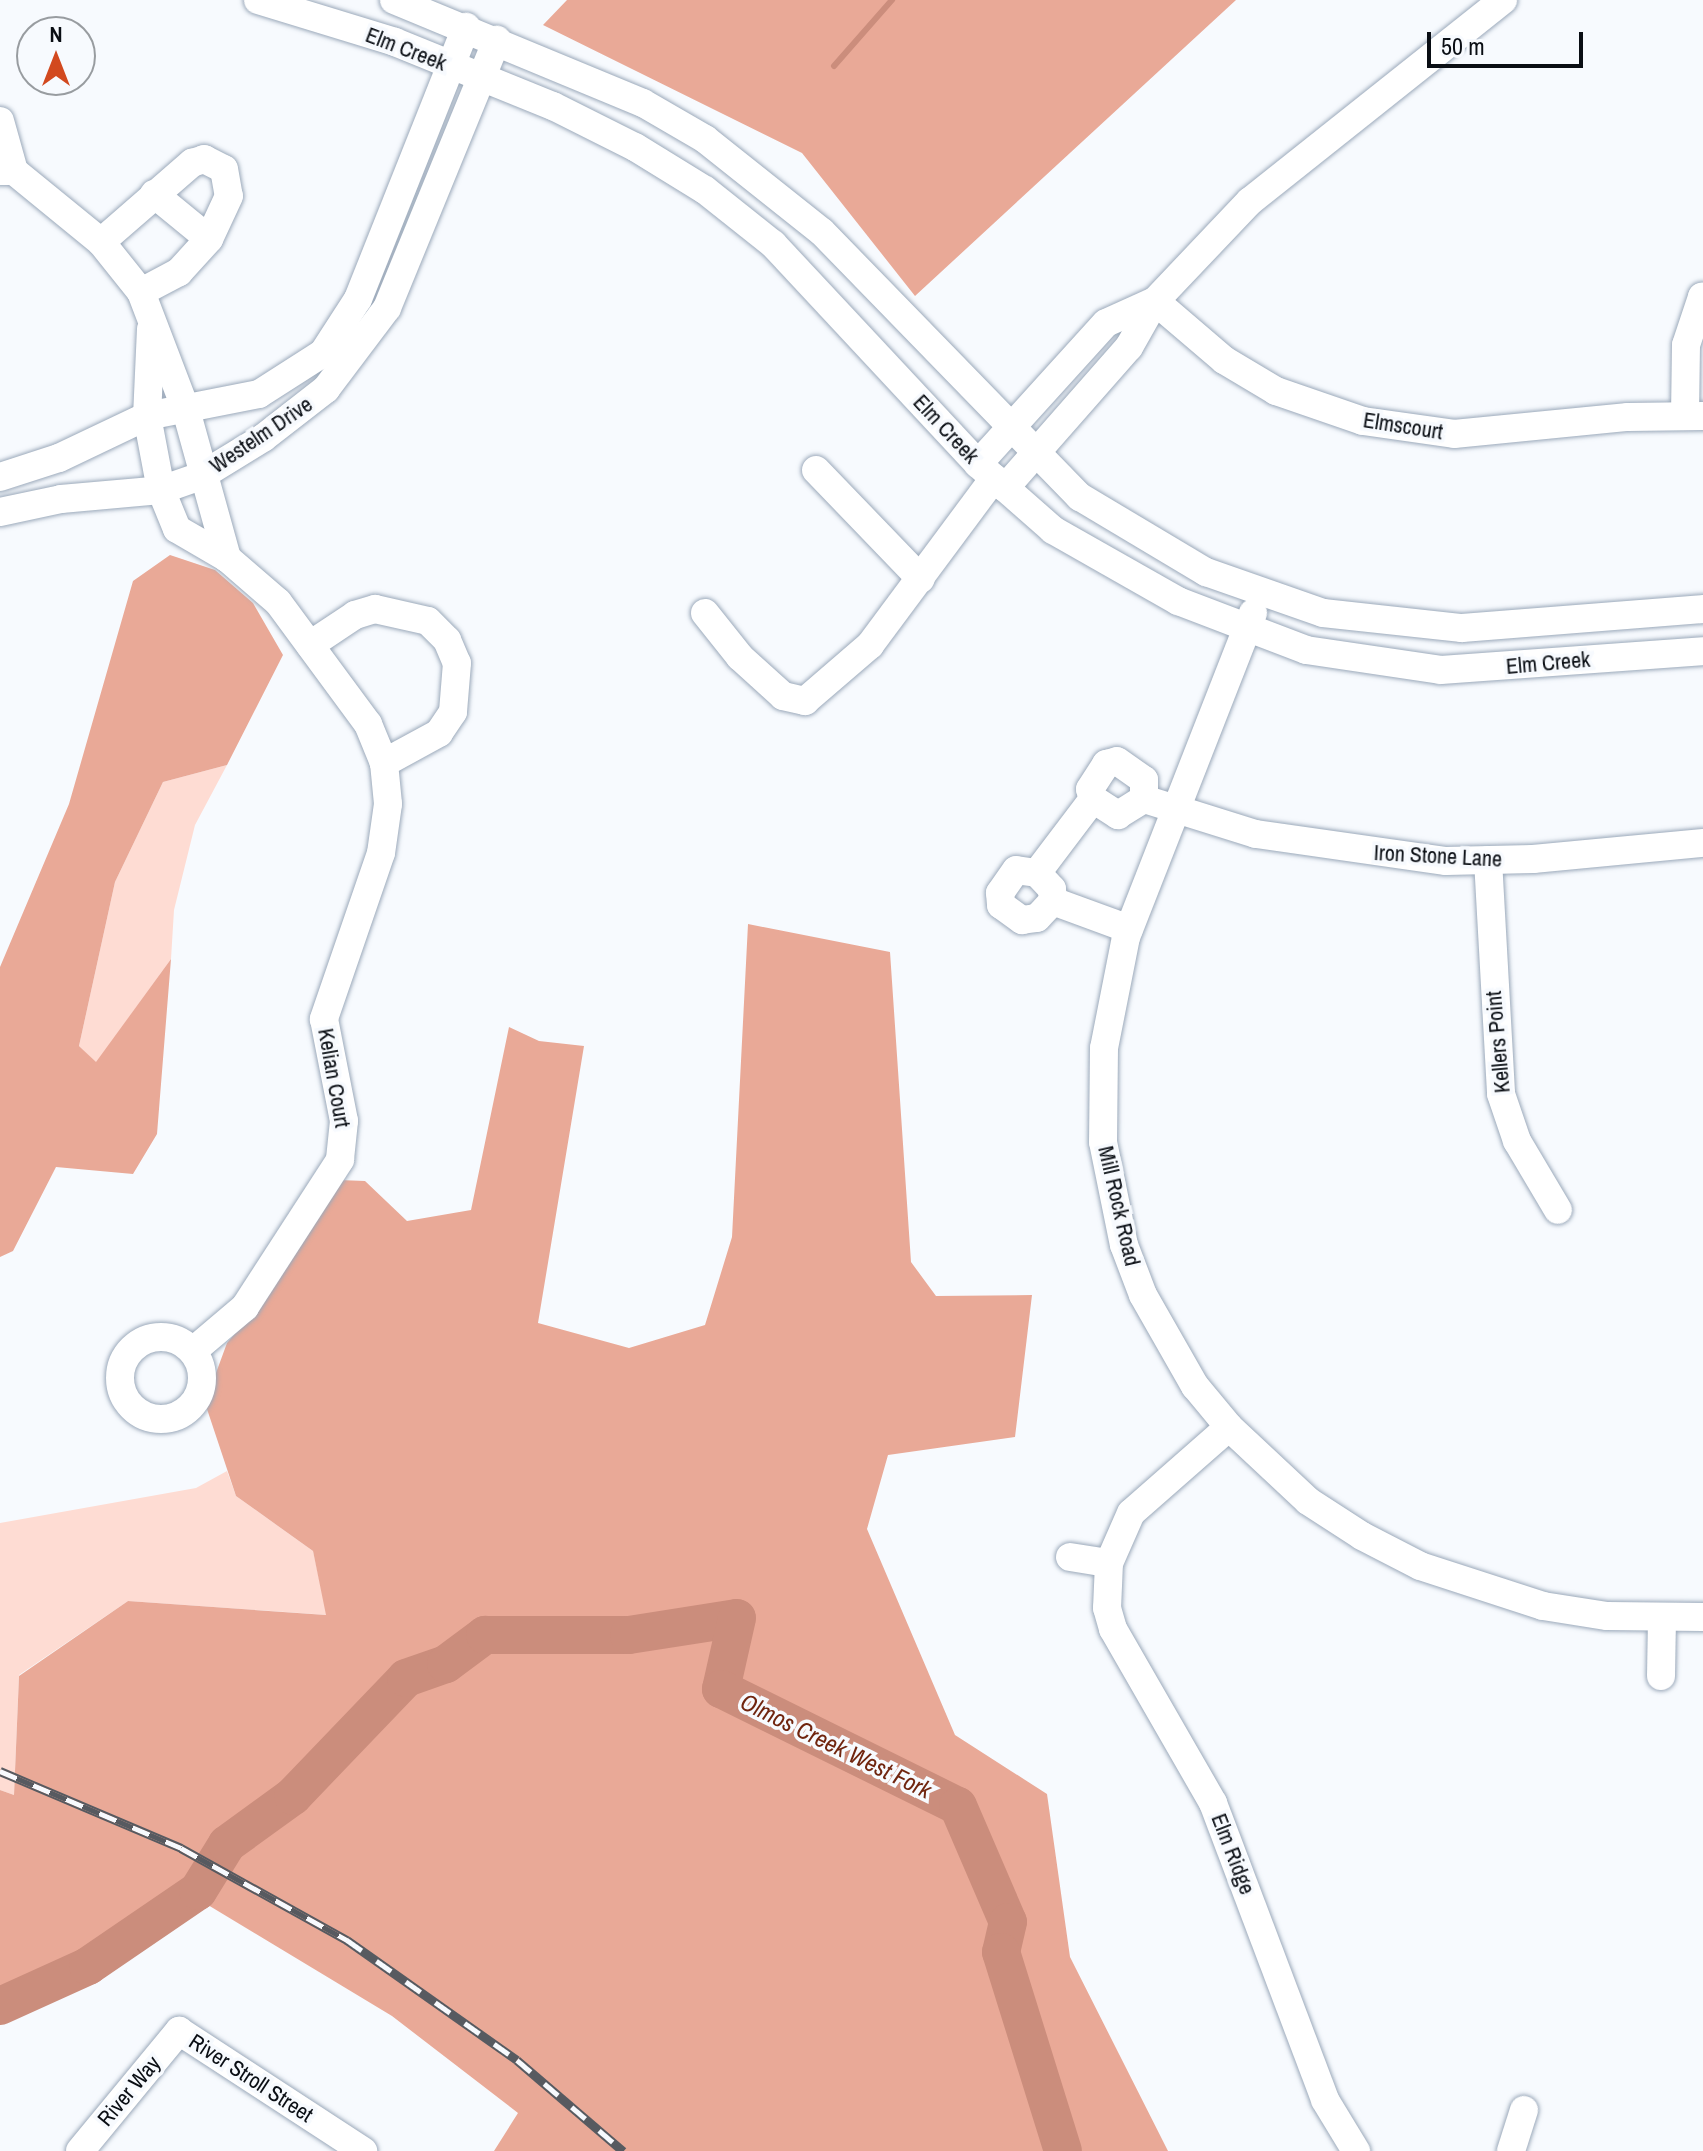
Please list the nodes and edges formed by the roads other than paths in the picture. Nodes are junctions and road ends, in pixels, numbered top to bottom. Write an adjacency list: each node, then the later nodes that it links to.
1 (258, 0): 6 (street, Elm Creek)
2 (394, 0): 4 (street, Elm Creek)
3 (1503, 0): 14 (street)
4 (466, 27): 5 (street, Elm Creek); 6 (street, Westelm Drive)
5 (497, 40): 7 (street, Westelm Drive); 22 (street, Elm Creek)
6 (451, 66): 7 (street, Elm Creek); 19 (street, Westelm Drive)
7 (482, 79): 25 (street, Westelm Drive); 27 (street, Elm Creek)
8 (0, 121): 9 (street)
9 (7, 171): 12 (street)
10 (154, 194): 11 (street); 11 (street); 12 (street)
11 (209, 239): 13 (street)
12 (101, 242): 13 (street)
13 (141, 292): 16 (street)
14 (1155, 301): 17 (street); 18 (street); 21 (street, Elmscourt)
15 (1703, 302): 21 (street, Elmscourt)
16 (151, 329): 19 (street); 20 (street, Kelian Court)
17 (1069, 362): 18 (street); 22 (street)
18 (1096, 385): 23 (street)
19 (186, 410): 20 (street, Westelm Drive); 25 (street)
20 (147, 416): 26 (street, Westelm Drive); 28 (street, Kelian Court)
21 (1694, 416)
22 (1008, 427): 23 (street, Elm Creek); 27 (street)
23 (1035, 456): 27 (street); 32 (street, Elm Creek)
24 (816, 470): 31 (street)
25 (201, 476): 28 (street, Westelm Drive); 30 (street)
26 (0, 477)
27 (992, 477): 31 (street); 35 (street, Elm Creek)
28 (161, 490): 29 (street, Westelm Drive); 30 (street, Kelian Court)
29 (0, 512)
30 (227, 558): 36 (street, Kelian Court)
31 (921, 579): 34 (street)
32 (1262, 595): 33 (street, Elm Creek); 35 (street, Mill Rock Road)
33 (1703, 609)
34 (705, 613)
35 (1245, 630): 37 (street, Elm Creek); 41 (street, Mill Rock Road)
36 (310, 645): 38 (street, Kelian Court); 38 (street)
37 (1703, 651)
38 (384, 763): 48 (street, Kelian Court)
39 (1093, 799): 40 (street); 40 (street); 44 (street)
40 (1144, 799): 41 (street, Iron Stone Lane)
41 (1177, 810): 43 (street, Iron Stone Lane); 46 (street, Mill Rock Road)
42 (1703, 843): 43 (street, Iron Stone Lane)
43 (1488, 860): 47 (street, Kellers Point)
44 (1037, 873): 45 (street); 45 (street)
45 (1053, 901): 46 (street)
46 (1129, 929): 49 (street, Mill Rock Road)
47 (1558, 1210)
48 (193, 1351)
49 (1229, 1427): 51 (street, Elm Ridge); 53 (street, Mill Rock Road)
50 (1070, 1557): 51 (street)
51 (1109, 1563): 59 (street, Elm Ridge)
52 (1703, 1617): 53 (street, Mill Rock Road)
53 (1662, 1619): 54 (street)
54 (1661, 1676)
55 (179, 2031): 57 (street, River Way); 58 (street, River Stroll Street)
56 (1524, 2110): 60 (street)
57 (80, 2151)
58 (363, 2151)
59 (1356, 2151)
60 (1511, 2151)

